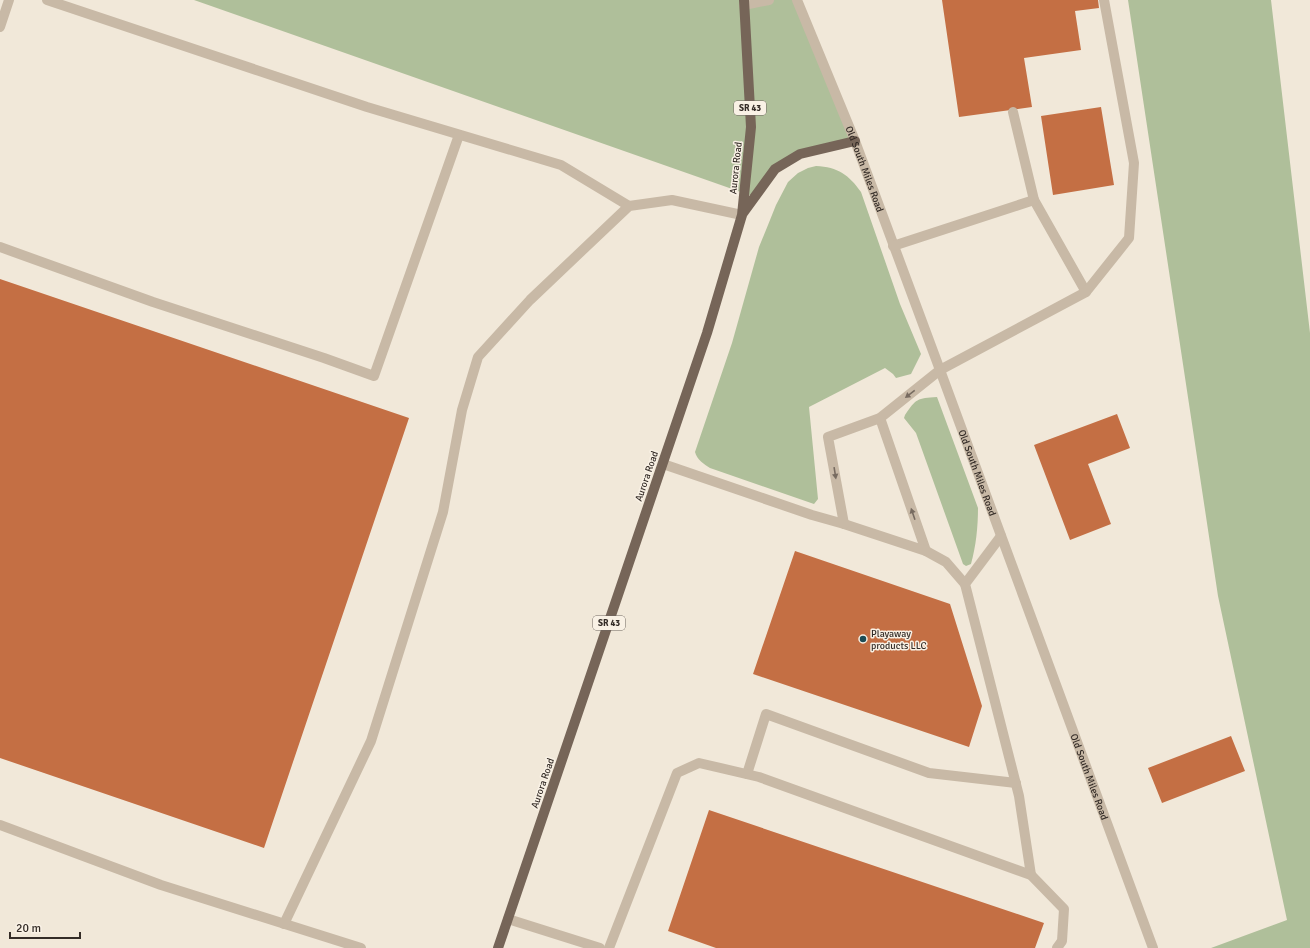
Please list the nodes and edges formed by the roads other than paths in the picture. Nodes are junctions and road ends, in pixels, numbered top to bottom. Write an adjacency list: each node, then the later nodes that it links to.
1 (9, 0): 7 (street)
2 (47, 0): 9 (street)
3 (769, 0): 6 (street)
4 (797, 0): 10 (street, Old South Miles Road)
5 (1104, 0): 16 (street)
6 (744, 3): 13 (main road, Aurora Road / SR 43)
7 (0, 27)
8 (1013, 112): 11 (street)
9 (459, 135): 12 (street); 15 (street)
10 (855, 141): 13 (main road); 14 (street, Old South Miles Road)
11 (1034, 200): 14 (street); 16 (street)
12 (629, 206): 13 (street); 29 (street)
13 (742, 215): 19 (main road, Aurora Road / SR 43)
14 (893, 246): 17 (street, Old South Miles Road)
15 (0, 247)
16 (1086, 292): 17 (street)
17 (940, 370): 18 (street, one-way to 18); 21 (street, Old South Miles Road)
18 (880, 418): 20 (street, one-way to 20); 22 (street, one-way to 18)
19 (663, 464): 20 (street); 28 (main road, Aurora Road / SR 43)
20 (844, 524): 22 (street)
21 (1000, 536): 23 (street); 35 (street, Old South Miles Road)
22 (926, 551): 23 (street)
23 (966, 584): 25 (street)
24 (747, 774): 25 (street); 27 (street); 33 (street)
25 (1016, 783): 27 (street)
26 (0, 825): 29 (street)
27 (1031, 875): 34 (street)
28 (508, 919): 31 (main road, Aurora Road / SR 43); 32 (street)
29 (284, 924): 30 (street)
30 (361, 948)
31 (498, 948)
32 (600, 948)
33 (609, 948)
34 (1057, 948)
35 (1152, 948)

